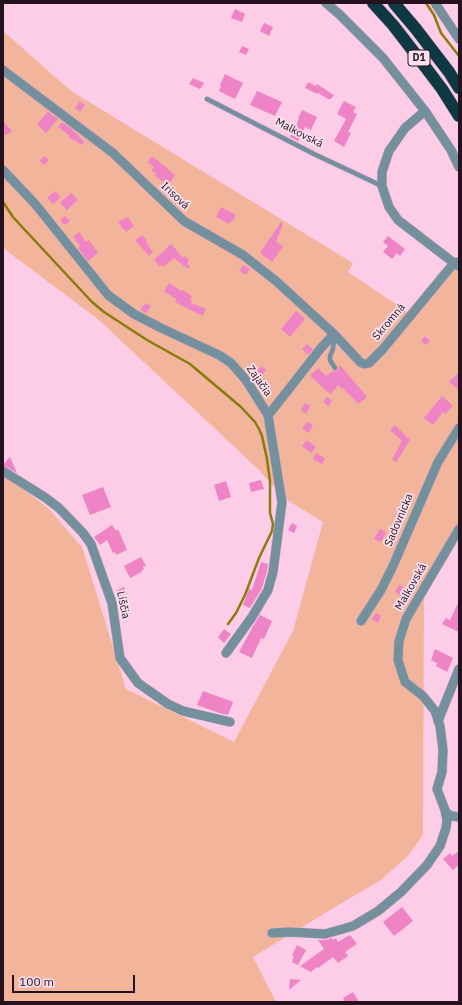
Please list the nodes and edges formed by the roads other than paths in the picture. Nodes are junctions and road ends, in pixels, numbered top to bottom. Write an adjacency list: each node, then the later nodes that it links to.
1 (326, 3): 9 (street)
2 (373, 3): 10 (highway, D1)
3 (394, 3): 7 (highway, D1)
4 (435, 3): 5 (street)
5 (459, 39)
6 (3, 70): 15 (street, Irisová)
7 (459, 88)
8 (207, 99): 13 (lane, Malkovská)
9 (425, 112): 11 (street); 13 (street)
10 (459, 116)
11 (459, 167)
12 (3, 170): 17 (street, Zajačia)
13 (382, 186): 14 (street)
14 (457, 264): 15 (street, Skromná)
15 (334, 334): 16 (lane); 17 (street)
16 (335, 368)
17 (268, 414): 23 (street, Zajačia)
18 (459, 428): 22 (street, Sadovnícka)
19 (3, 471): 26 (street, Líščia)
20 (459, 529): 21 (street, Malkovská)
21 (455, 543): 25 (street, Malkovská)
22 (361, 621)
23 (226, 653)
24 (459, 669): 25 (street)
25 (438, 721): 27 (street, Malkovská)
26 (230, 722)
27 (446, 813): 28 (street); 29 (street, Malkovská)
28 (459, 817)
29 (272, 933)

